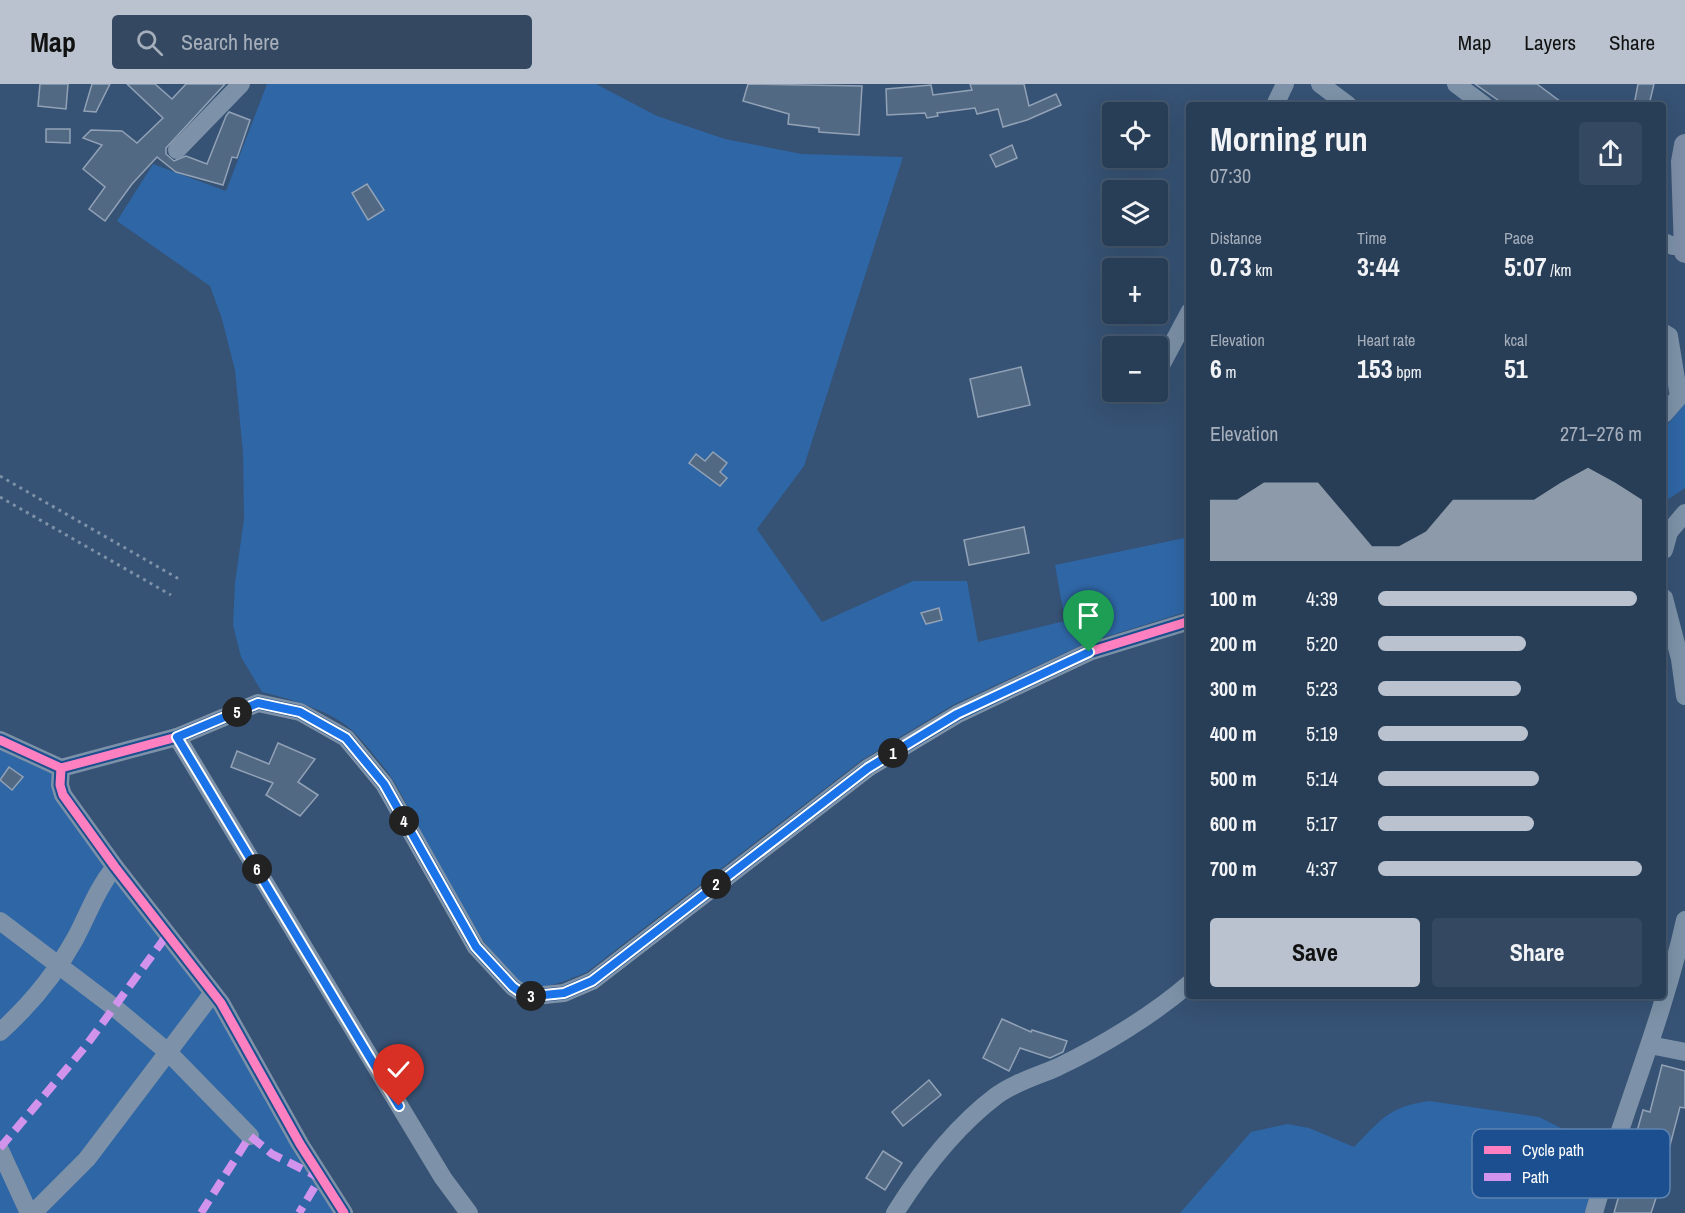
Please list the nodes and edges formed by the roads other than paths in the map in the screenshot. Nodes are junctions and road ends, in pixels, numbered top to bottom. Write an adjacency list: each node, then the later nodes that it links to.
1 (241, 84): 9 (street)
2 (1285, 84): 5 (street)
3 (1320, 84): 6 (street)
4 (1456, 84): 7 (street)
5 (1276, 102)
6 (1344, 102)
7 (1480, 102)
8 (1685, 145): 10 (main road)
9 (177, 150)
10 (1678, 246)
11 (1186, 318): 13 (street)
12 (1666, 334): 14 (street)
13 (1168, 352)
14 (1666, 412)
15 (1685, 513): 16 (street)
16 (1666, 537)
17 (1666, 606): 19 (street)
18 (1186, 622): 20 (street)
19 (1685, 696)
20 (177, 737): 22 (street); 41 (street)
21 (0, 740): 22 (street)
22 (62, 768): 23 (street)
23 (115, 867): 26 (street); 29 (street)
24 (1685, 920): 28 (street)
25 (0, 921): 26 (street)
26 (57, 964): 31 (street); 34 (street)
27 (1186, 986): 42 (street)
28 (1666, 992)
29 (212, 994): 34 (street); 40 (street)
30 (1664, 999): 32 (street)
31 (0, 1032)
32 (1650, 1045): 33 (street); 35 (street)
33 (1685, 1052)
34 (169, 1053): 36 (street); 39 (street)
35 (1622, 1129)
36 (250, 1136)
37 (0, 1150): 39 (street)
38 (1599, 1198): 43 (street)
39 (31, 1213)
40 (344, 1213)
41 (469, 1213)
42 (895, 1213)
43 (1594, 1213)

